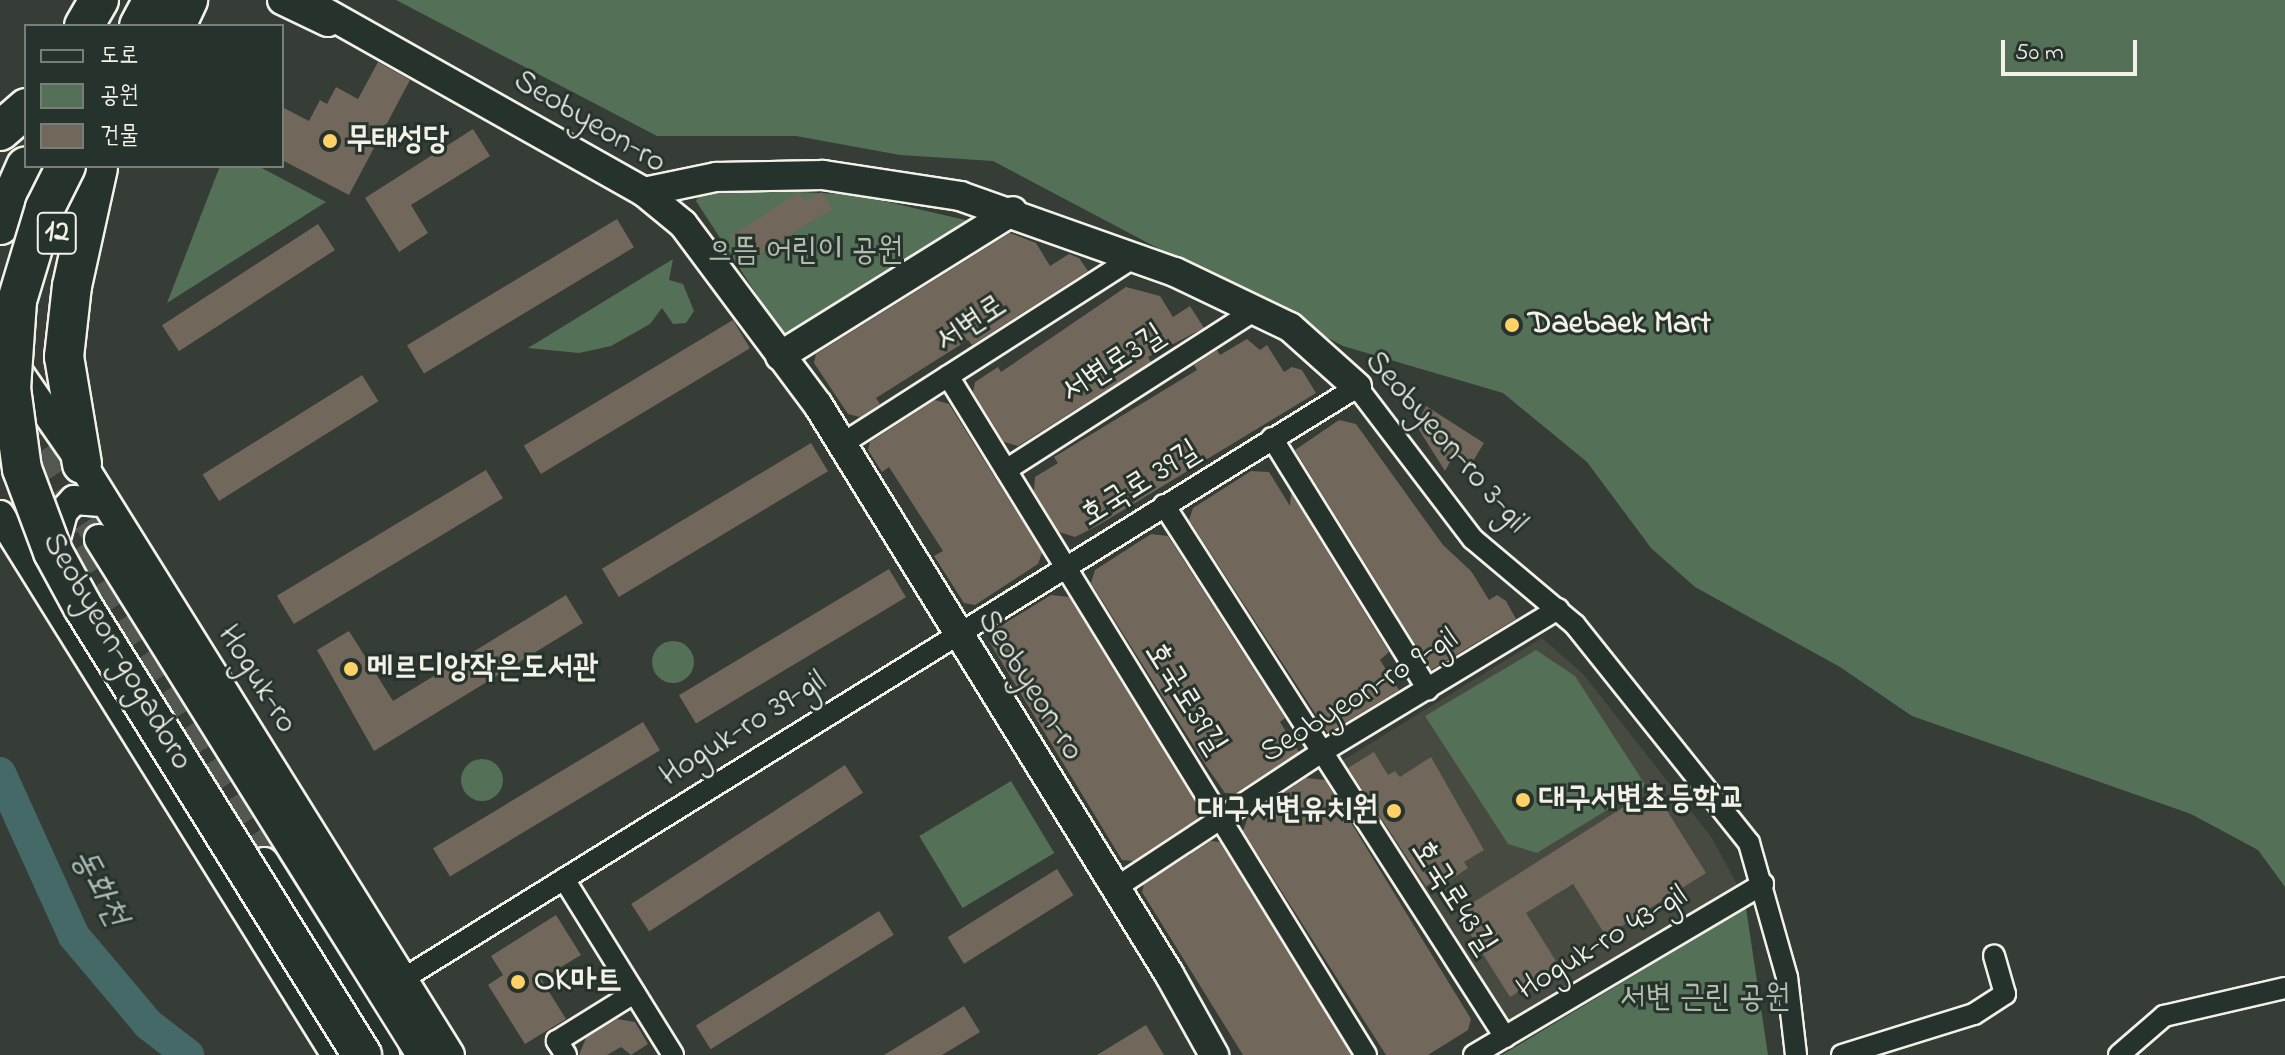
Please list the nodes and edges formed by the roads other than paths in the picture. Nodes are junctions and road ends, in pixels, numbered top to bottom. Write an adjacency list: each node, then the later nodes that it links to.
1 (99, 0): 7 (highway)
2 (153, 0): 8 (highway)
3 (188, 0): 9 (highway)
4 (210, 0): 10 (main road)
5 (282, 0): 11 (main road)
6 (320, 3): 11 (main road)
7 (85, 24)
8 (140, 24)
9 (177, 24)
10 (185, 24)
11 (387, 45): 16 (main road, Seobyeon-ro)
12 (24, 110): 13 (highway)
13 (0, 131)
14 (24, 172): 15 (highway); 18 (highway, 12)
15 (86, 174): 20 (highway, 12); 29 (highway); 53 (highway, Seobyeon-gogadoro, bridge)
16 (644, 192): 17 (main road, Seobyeon-ro 3-gil); 23 (main road, Seobyeon-ro)
17 (1013, 211): 19 (main road, Seobyeon-ro 3-gil); 23 (main road)
18 (0, 225)
19 (1134, 257): 21 (main road, Seobyeon-ro 3-gil); 24 (street, 서변로)
20 (0, 285)
21 (1254, 311): 25 (main road, Seobyeon-ro 3-gil); 30 (street, 서변로3길)
22 (0, 344): 29 (main road, Hoguk-ro)
23 (780, 356): 27 (main road, Seobyeon-ro)
24 (948, 376): 27 (street, 서변로); 30 (street, 호국로39길)
25 (1357, 387): 26 (street, 호국로 39길); 37 (street, Seobyeon-ro 3-gil)
26 (1272, 438): 32 (street, 호국로 39길); 39 (street)
27 (842, 444): 38 (main road, Seobyeon-ro)
28 (0, 451): 34 (main road)
29 (82, 464): 31 (main road, Hoguk-ro)
30 (1006, 470): 36 (street, 호국로39길)
31 (105, 502): 34 (main road); 48 (main road, Hoguk-ro)
32 (1164, 505): 36 (street, 호국로 39길); 40 (street)
33 (0, 515): 43 (main road)
34 (57, 535): 41 (main road)
35 (99, 539): 55 (main road, Hoguk-ro)
36 (1067, 567): 38 (street, 호국로 39길); 42 (street, 호국로39길)
37 (1558, 609): 39 (street, Seobyeon-ro 9-gil); 45 (street, Seobyeon-ro 3-gil)
38 (957, 634): 44 (street, Hoguk-ro 39-gil); 46 (main road, Seobyeon-ro)
39 (1428, 690): 40 (street, Seobyeon-ro 9-gil)
40 (1322, 752): 42 (street, Seobyeon-ro 9-gil); 51 (street, 호국로43길)
41 (207, 770): 43 (main road); 54 (main road)
42 (1225, 821): 46 (street, Seobyeon-ro 9-gil); 60 (street, 호국로39길)
43 (213, 855): 52 (main road)
44 (564, 879): 48 (street, Hoguk-ro 39-gil); 50 (street)
45 (1763, 884): 51 (street, Hoguk-ro 43-gil); 62 (street, Seobyeon-ro 3-gil)
46 (1114, 889): 59 (main road, Seobyeon-ro)
47 (1994, 956): 63 (street)
48 (403, 979): 56 (main road, Hoguk-ro)
49 (2285, 988): 64 (street)
50 (634, 993): 57 (street); 58 (street)
51 (1505, 1037): 61 (street, Hoguk-ro 43-gil)
52 (336, 1055)
53 (362, 1055)
54 (385, 1055)
55 (421, 1055)
56 (450, 1055)
57 (566, 1055)
58 (673, 1055)
59 (1214, 1055)
60 (1366, 1055)
61 (1474, 1055)
62 (1796, 1055)
63 (1842, 1055)
64 (2119, 1055)

